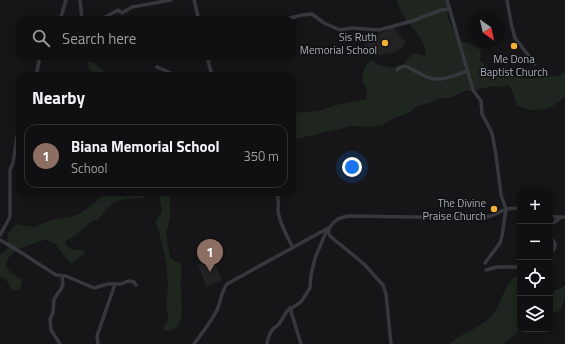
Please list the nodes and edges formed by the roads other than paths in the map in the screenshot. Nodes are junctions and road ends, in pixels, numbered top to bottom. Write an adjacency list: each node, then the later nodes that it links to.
1 (66, 0): 8 (street)
2 (80, 0): 9 (street)
3 (171, 0): 10 (street)
4 (194, 0): 11 (street)
5 (447, 0): 7 (street)
6 (507, 0): 15 (street)
7 (449, 9): 12 (street); 18 (street)
8 (61, 16)
9 (82, 16)
10 (107, 16)
11 (198, 16)
12 (296, 16)
13 (39, 60): 19 (street)
14 (208, 60): 21 (street)
15 (534, 64)
16 (157, 67): 20 (street)
17 (396, 70): 18 (street)
18 (468, 71): 25 (street)
19 (37, 72)
20 (169, 72)
21 (211, 72)
22 (16, 143): 31 (street)
23 (277, 196): 34 (street)
24 (517, 208): 25 (street)
25 (506, 209): 30 (street); 36 (street)
26 (553, 216): 28 (street)
27 (565, 217): 28 (street)
28 (560, 218): 29 (street)
29 (551, 224)
30 (329, 229): 34 (street); 42 (street); 48 (street)
31 (0, 235)
32 (0, 240): 39 (street)
33 (553, 241): 35 (street)
34 (293, 248): 45 (street)
35 (553, 250)
36 (485, 263)
37 (517, 267): 38 (street)
38 (486, 270)
39 (62, 276): 40 (street); 43 (street)
40 (115, 284): 41 (street); 44 (street)
41 (136, 285)
42 (290, 308): 46 (street); 47 (street)
43 (60, 344)
44 (98, 344)
45 (194, 344)
46 (267, 344)
47 (300, 344)
48 (391, 344)

